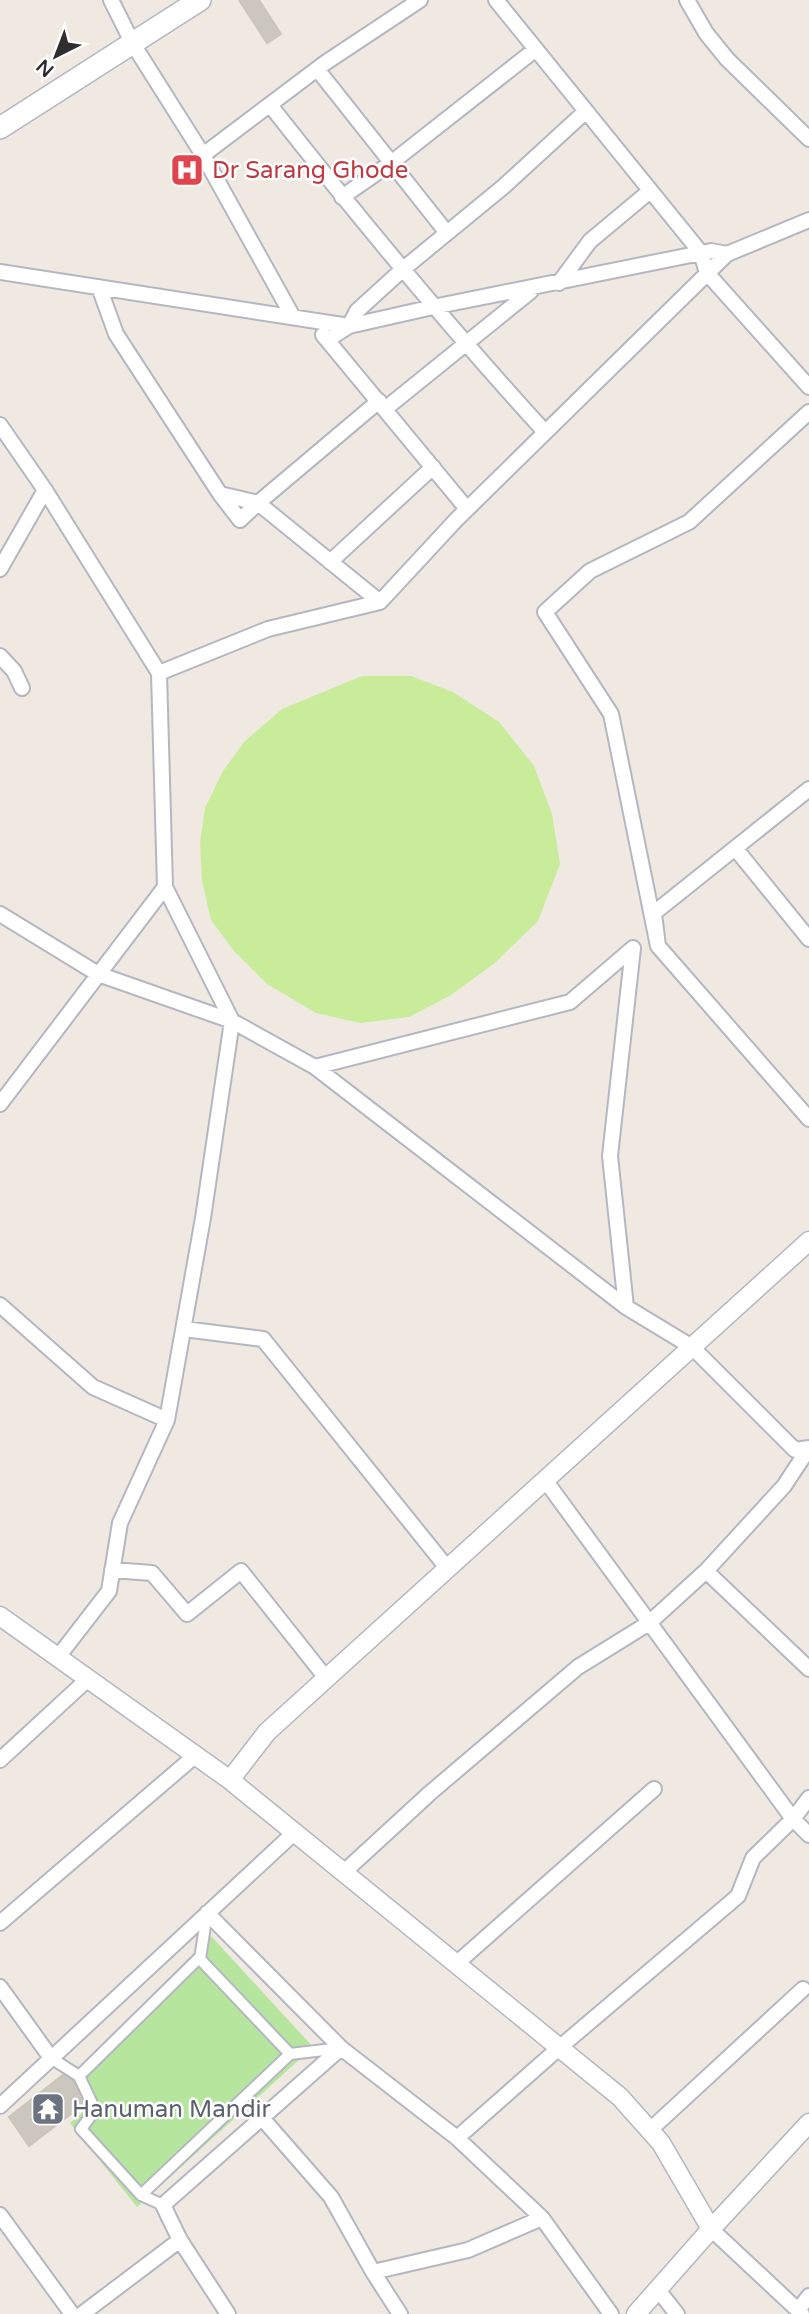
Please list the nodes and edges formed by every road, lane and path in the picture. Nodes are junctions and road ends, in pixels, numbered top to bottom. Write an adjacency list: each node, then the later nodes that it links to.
1 (111, 0): 6 (street)
2 (200, 0): 6 (main road)
3 (420, 0): 8 (street)
4 (496, 0): 7 (street)
5 (687, 0): 12 (street)
6 (133, 44): 11 (main road); 13 (street)
7 (536, 49): 10 (street); 14 (street)
8 (317, 69): 9 (street); 14 (street)
9 (270, 104): 13 (street); 16 (street)
10 (586, 111): 15 (street); 18 (street)
11 (0, 128)
12 (809, 139)
13 (203, 155): 28 (street)
14 (391, 163): 16 (street); 18 (street)
15 (650, 191): 19 (street); 24 (street)
16 (342, 197): 21 (street)
17 (809, 220): 20 (street)
18 (447, 233): 21 (street)
19 (701, 253): 20 (street); 23 (street); 24 (street)
20 (727, 254): 23 (street)
21 (402, 270): 27 (street); 30 (street)
22 (0, 272): 25 (street)
23 (707, 273): 33 (street); 37 (street)
24 (559, 283): 26 (street)
25 (99, 287): 28 (street); 40 (street)
26 (534, 288): 27 (street); 32 (street)
27 (433, 307): 30 (street); 32 (street)
28 (293, 317): 29 (street)
29 (312, 320): 30 (street); 31 (street)
30 (349, 326): 31 (street)
31 (328, 340): 34 (street)
32 (465, 344): 34 (street); 37 (street)
33 (809, 387)
34 (382, 405): 38 (street); 41 (street)
35 (809, 412): 54 (street)
36 (0, 425): 39 (street)
37 (545, 432): 42 (street)
38 (433, 467): 42 (street); 43 (street)
39 (45, 490): 44 (street); 47 (street)
40 (220, 494): 41 (street); 41 (street)
41 (258, 503): 43 (street)
42 (467, 509): 45 (street)
43 (330, 562): 45 (street)
44 (0, 569)
45 (380, 602): 47 (street)
46 (0, 656): 48 (street)
47 (159, 673): 51 (street)
48 (22, 688)
49 (809, 789): 50 (street)
50 (735, 848): 53 (street); 54 (street)
51 (165, 887): 55 (street); 56 (street)
52 (0, 914): 55 (street)
53 (809, 939)
54 (658, 946): 60 (street)
55 (99, 974): 56 (street); 59 (street)
56 (232, 1021): 57 (street); 66 (street)
57 (315, 1066): 63 (street); 63 (street)
58 (809, 1095): 60 (street)
59 (0, 1104)
60 (798, 1106): 61 (street)
61 (809, 1119)
62 (809, 1241): 67 (street)
63 (626, 1307): 67 (street)
64 (5, 1309): 65 (street); 68 (street)
65 (0, 1325)
66 (184, 1329): 68 (street); 71 (street)
67 (692, 1347): 69 (street); 70 (street)
68 (167, 1420): 72 (street)
69 (809, 1448): 73 (street)
70 (545, 1480): 71 (street); 75 (street)
71 (448, 1569): 78 (street)
72 (112, 1570): 76 (street); 78 (street)
73 (706, 1571): 75 (street); 77 (street)
74 (0, 1616): 76 (street)
75 (649, 1623): 85 (street); 88 (street)
76 (58, 1657): 79 (street)
77 (809, 1668)
78 (326, 1678): 82 (street)
79 (88, 1679): 80 (street); 81 (street)
80 (196, 1755): 82 (street); 90 (street)
81 (0, 1760)
82 (230, 1780): 86 (street)
83 (654, 1789): 92 (street)
84 (809, 1798): 85 (street)
85 (793, 1819): 87 (street); 96 (street)
86 (295, 1832): 88 (street); 89 (street)
87 (809, 1835)
88 (344, 1872): 92 (street)
89 (207, 1913): 91 (street); 95 (street); 98 (street)
90 (0, 1923)
91 (200, 1959): 97 (street); 99 (street)
92 (456, 1964): 96 (street)
93 (0, 1987): 98 (street)
94 (803, 1989): 103 (street)
95 (341, 2048): 97 (street); 101 (street); 104 (street)
96 (559, 2048): 103 (street); 104 (street)
97 (290, 2054): 105 (street)
98 (51, 2058): 99 (street); 100 (street)
99 (79, 2076): 105 (street)
100 (0, 2106)
101 (262, 2118): 106 (street); 111 (street)
102 (809, 2123): 109 (street)
103 (650, 2130): 109 (street)
104 (457, 2138): 108 (street)
105 (141, 2195): 106 (street)
106 (163, 2205): 110 (street)
107 (0, 2215): 115 (street)
108 (542, 2218): 111 (street); 119 (street)
109 (711, 2229): 112 (street); 114 (street)
110 (180, 2240): 116 (street); 117 (street)
111 (373, 2272): 118 (street)
112 (658, 2290): 120 (street); 121 (street)
113 (809, 2296): 114 (street)
114 (800, 2312)
115 (72, 2314)
116 (82, 2314)
117 (228, 2314)
118 (400, 2314)
119 (611, 2314)
120 (636, 2314)
121 (677, 2314)

